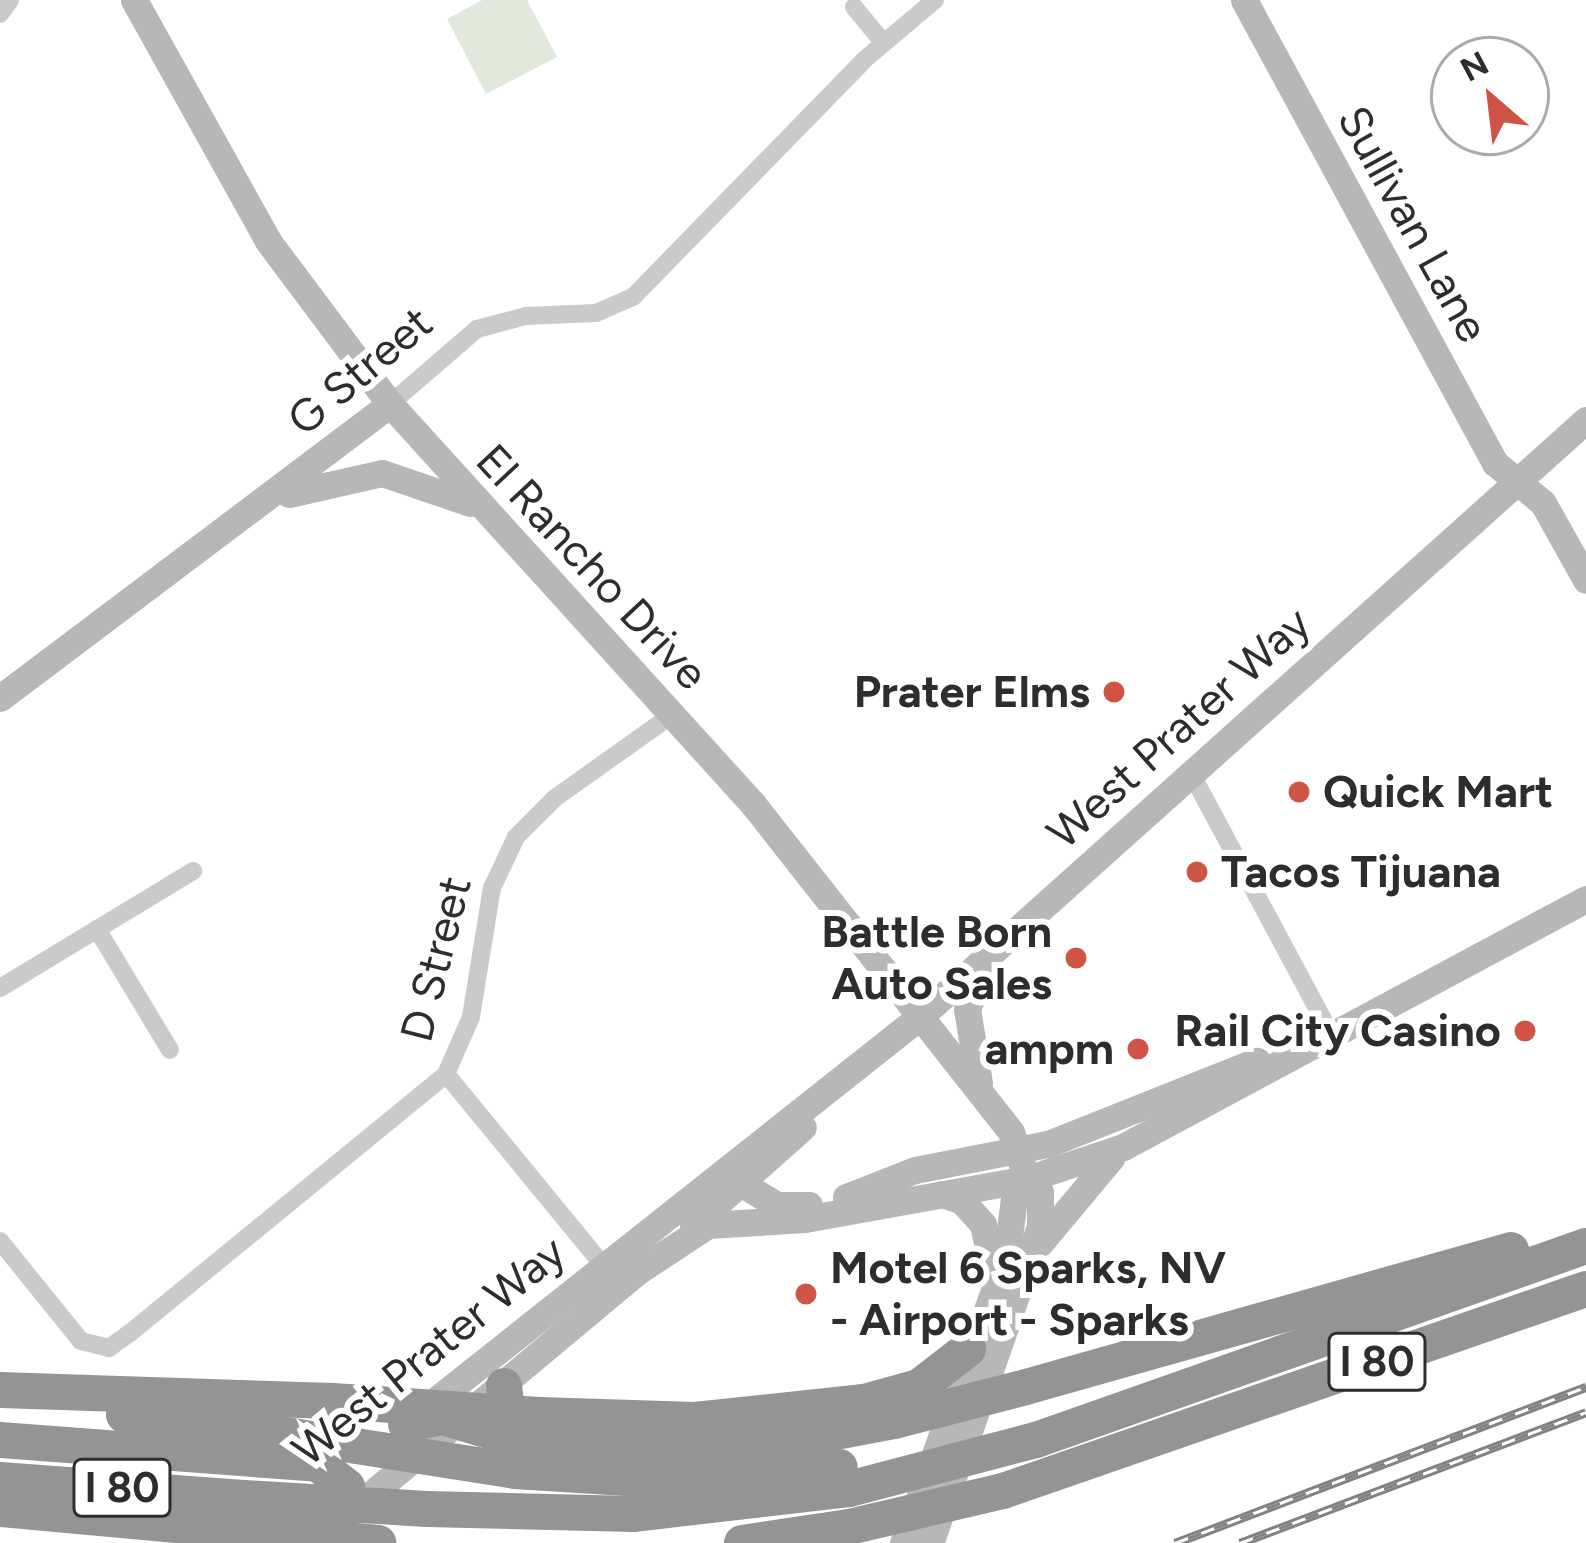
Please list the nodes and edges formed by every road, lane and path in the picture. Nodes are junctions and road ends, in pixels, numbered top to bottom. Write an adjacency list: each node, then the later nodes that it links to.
1 (10, 0): 6 (street)
2 (134, 0): 8 (main road, El Rancho Drive)
3 (935, 0): 7 (street, G Street)
4 (1244, 0): 10 (main road, Sullivan Lane)
5 (854, 7): 7 (street)
6 (0, 14)
7 (883, 41): 8 (street, G Street)
8 (390, 404): 11 (main road, G Street); 12 (main road, El Rancho Drive)
9 (1586, 420): 10 (main road, West Prater Way)
10 (1516, 483): 13 (main road, Sullivan Lane); 16 (main road, West Prater Way)
11 (266, 501): 12 (main road); 14 (main road, G Street)
12 (479, 507): 15 (main road, El Rancho Drive)
13 (1586, 580)
14 (0, 698)
15 (672, 715): 22 (main road, El Rancho Drive); 26 (street, D Street)
16 (1191, 773): 20 (main road, West Prater Way); 23 (street)
17 (193, 871): 19 (street)
18 (1586, 899): 23 (main road)
19 (97, 929): 21 (street); 24 (street)
20 (989, 957): 22 (main road, West Prater Way); 27 (main road)
21 (0, 988)
22 (923, 1014): 27 (main road, El Rancho Drive); 28 (main road, West Prater Way)
23 (1331, 1034): 25 (main road)
24 (170, 1050)
25 (1281, 1061): 29 (main road); 30 (main road)
26 (446, 1074): 34 (street, D Street); 37 (street)
27 (980, 1087): 30 (main road, El Rancho Drive)
28 (824, 1094): 31 (main road, West Prater Way); 33 (main road, West Prater Way)
29 (1123, 1147): 30 (main road); 36 (main road)
30 (1024, 1166): 31 (main road); 32 (main road); 36 (main road); 39 (main road)
31 (742, 1184): 33 (main road); 38 (main road, West Prater Way)
32 (942, 1193): 38 (main road); 39 (main road)
33 (683, 1201): 37 (main road, West Prater Way)
34 (0, 1241)
35 (1586, 1243): 48 (highway, bridge); 49 (highway, I 80, bridge)
36 (1033, 1254): 59 (main road)
37 (602, 1264): 46 (main road, West Prater Way)
38 (629, 1277): 42 (main road, West Prater Way)
39 (995, 1283): 41 (main road)
40 (1586, 1289): 54 (highway, I 80, bridge)
41 (968, 1349): 43 (highway, bridge); 58 (main road)
42 (504, 1386): 45 (main road, West Prater Way); 48 (highway)
43 (0, 1390)
44 (0, 1408): 49 (highway, bridge)
45 (462, 1421): 46 (highway); 48 (highway); 53 (main road, West Prater Way)
46 (406, 1424): 50 (main road, West Prater Way)
47 (0, 1440): 50 (highway)
48 (576, 1447)
49 (852, 1477): 51 (highway, I 80, bridge)
50 (340, 1478): 53 (highway); 55 (main road, West Prater Way)
51 (0, 1480)
52 (0, 1509): 56 (highway, I 80, bridge)
53 (326, 1532)
54 (861, 1535): 57 (highway, I 80)
55 (260, 1543)
56 (378, 1543)
57 (742, 1543)
58 (903, 1543)
59 (930, 1543)

